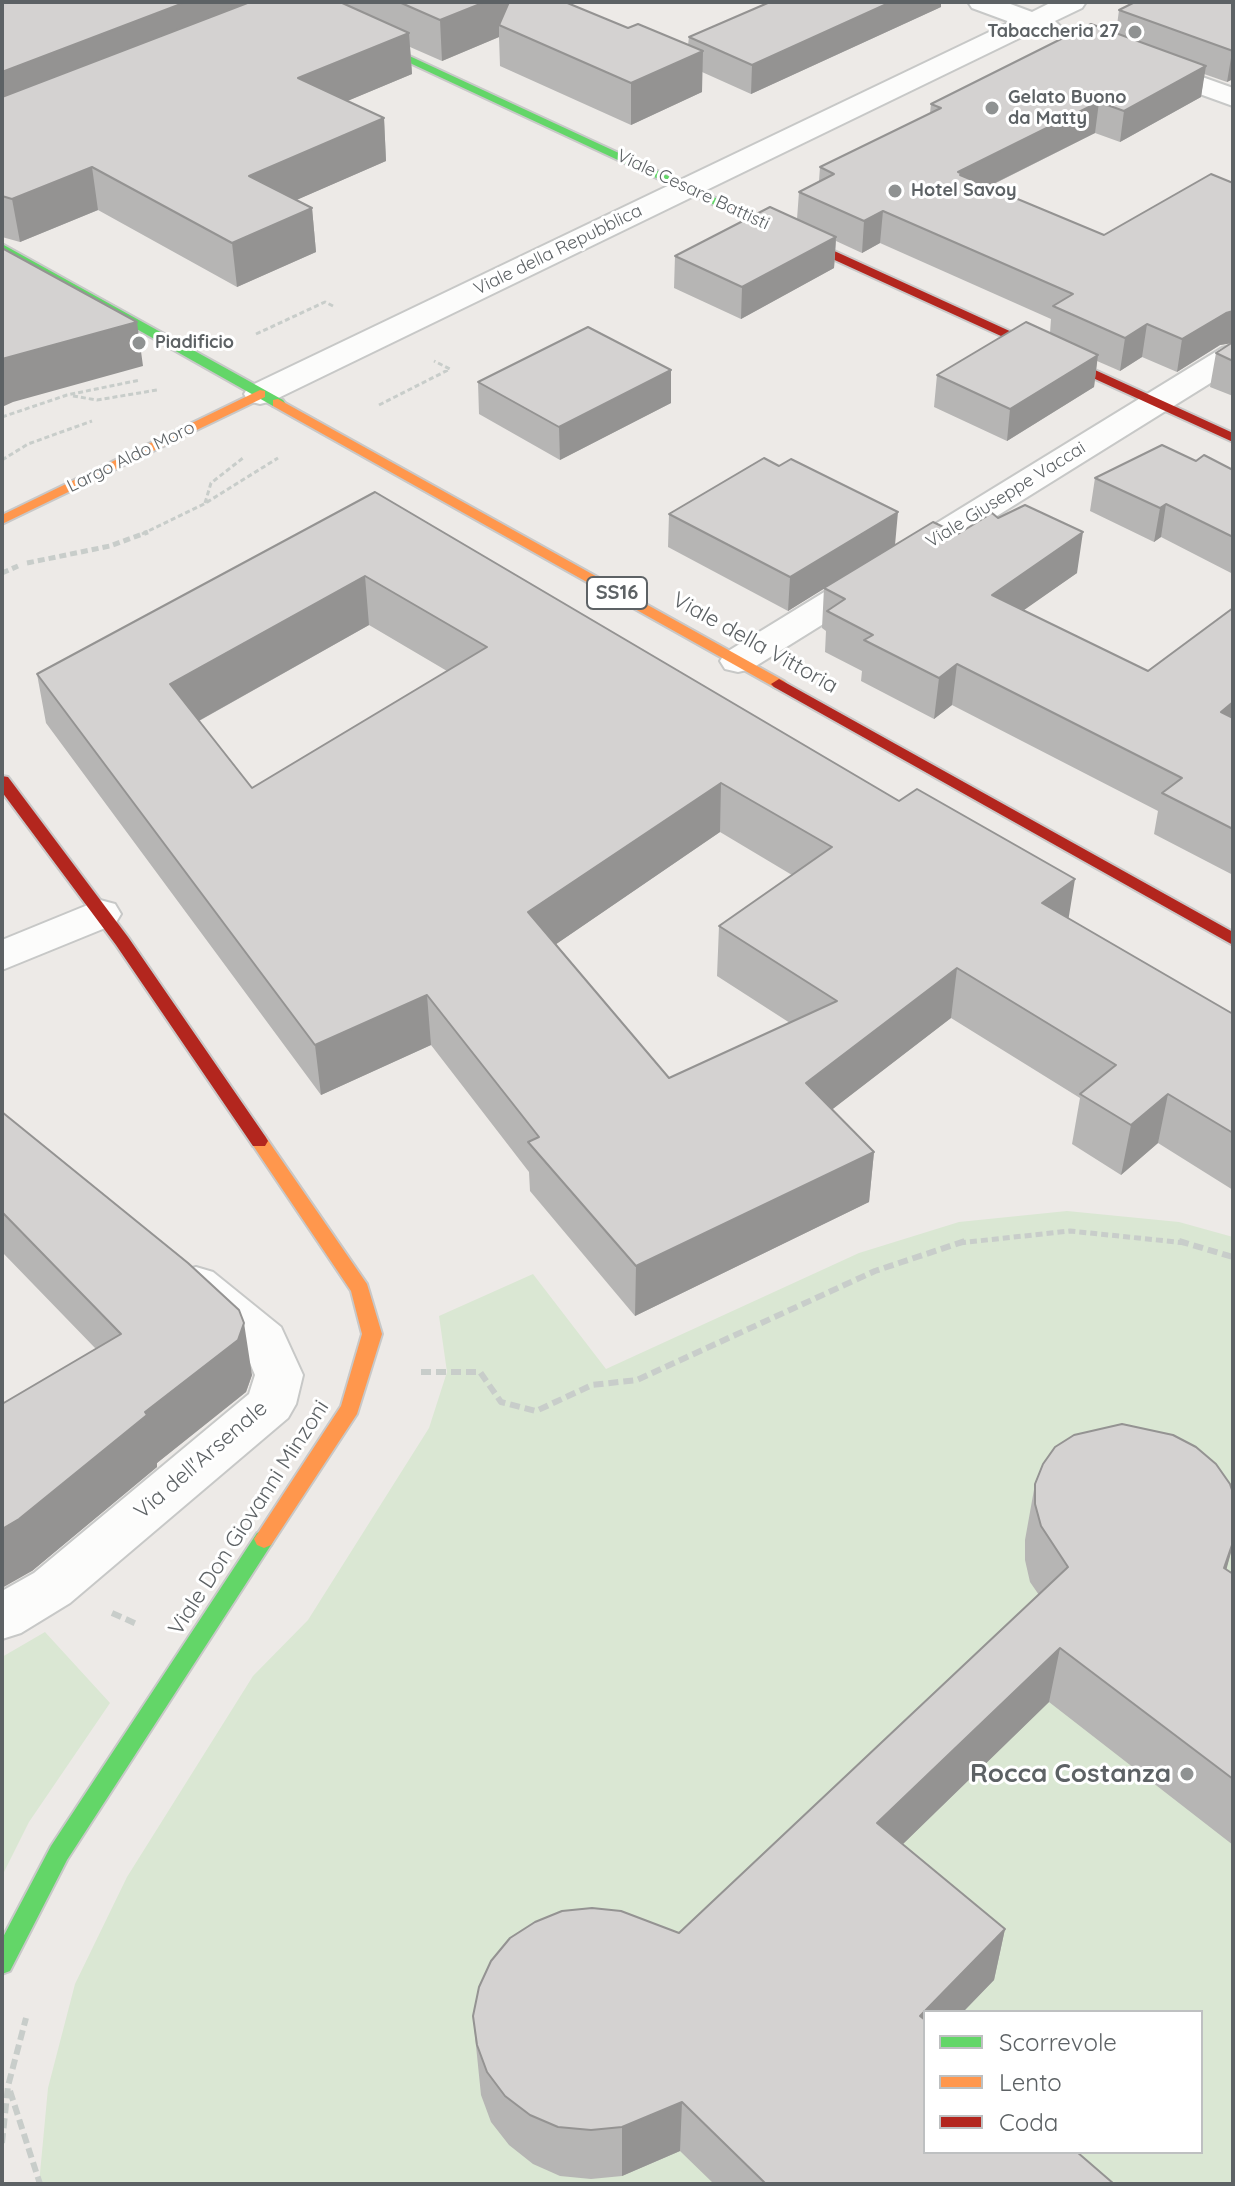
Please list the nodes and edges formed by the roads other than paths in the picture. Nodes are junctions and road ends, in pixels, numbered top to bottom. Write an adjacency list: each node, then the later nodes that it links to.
1 (981, 2): 4 (street)
2 (1073, 2): 4 (street, Viale della Repubblica)
3 (297, 9): 8 (street, Viale Cesare Battisti)
4 (1032, 21): 5 (street); 8 (street, Viale della Repubblica)
5 (1070, 36)
6 (1121, 55): 7 (street)
7 (1233, 98)
8 (688, 187): 11 (street, Viale della Repubblica); 12 (street, Viale Cesare Battisti)
9 (2, 248): 11 (street, Viale della Vittoria / SS16)
10 (1233, 355): 12 (street, Viale Giuseppe Vaccai)
11 (260, 394): 14 (street, Largo Aldo Moro); 15 (street, Viale della Vittoria / SS16)
12 (1156, 403): 13 (street, Viale Cesare Battisti); 15 (street, Viale Giuseppe Vaccai)
13 (1233, 438)
14 (2, 520)
15 (738, 661): 18 (street, Viale della Vittoria / SS16)
16 (2, 781): 17 (street, Viale Don Giovanni Minzoni)
17 (100, 914): 19 (street); 22 (street, Viale Don Giovanni Minzoni)
18 (1233, 939)
19 (2, 956)
20 (157, 1253): 21 (street, Via dell'Arsenale)
21 (2, 1617)
22 (2, 1963)

